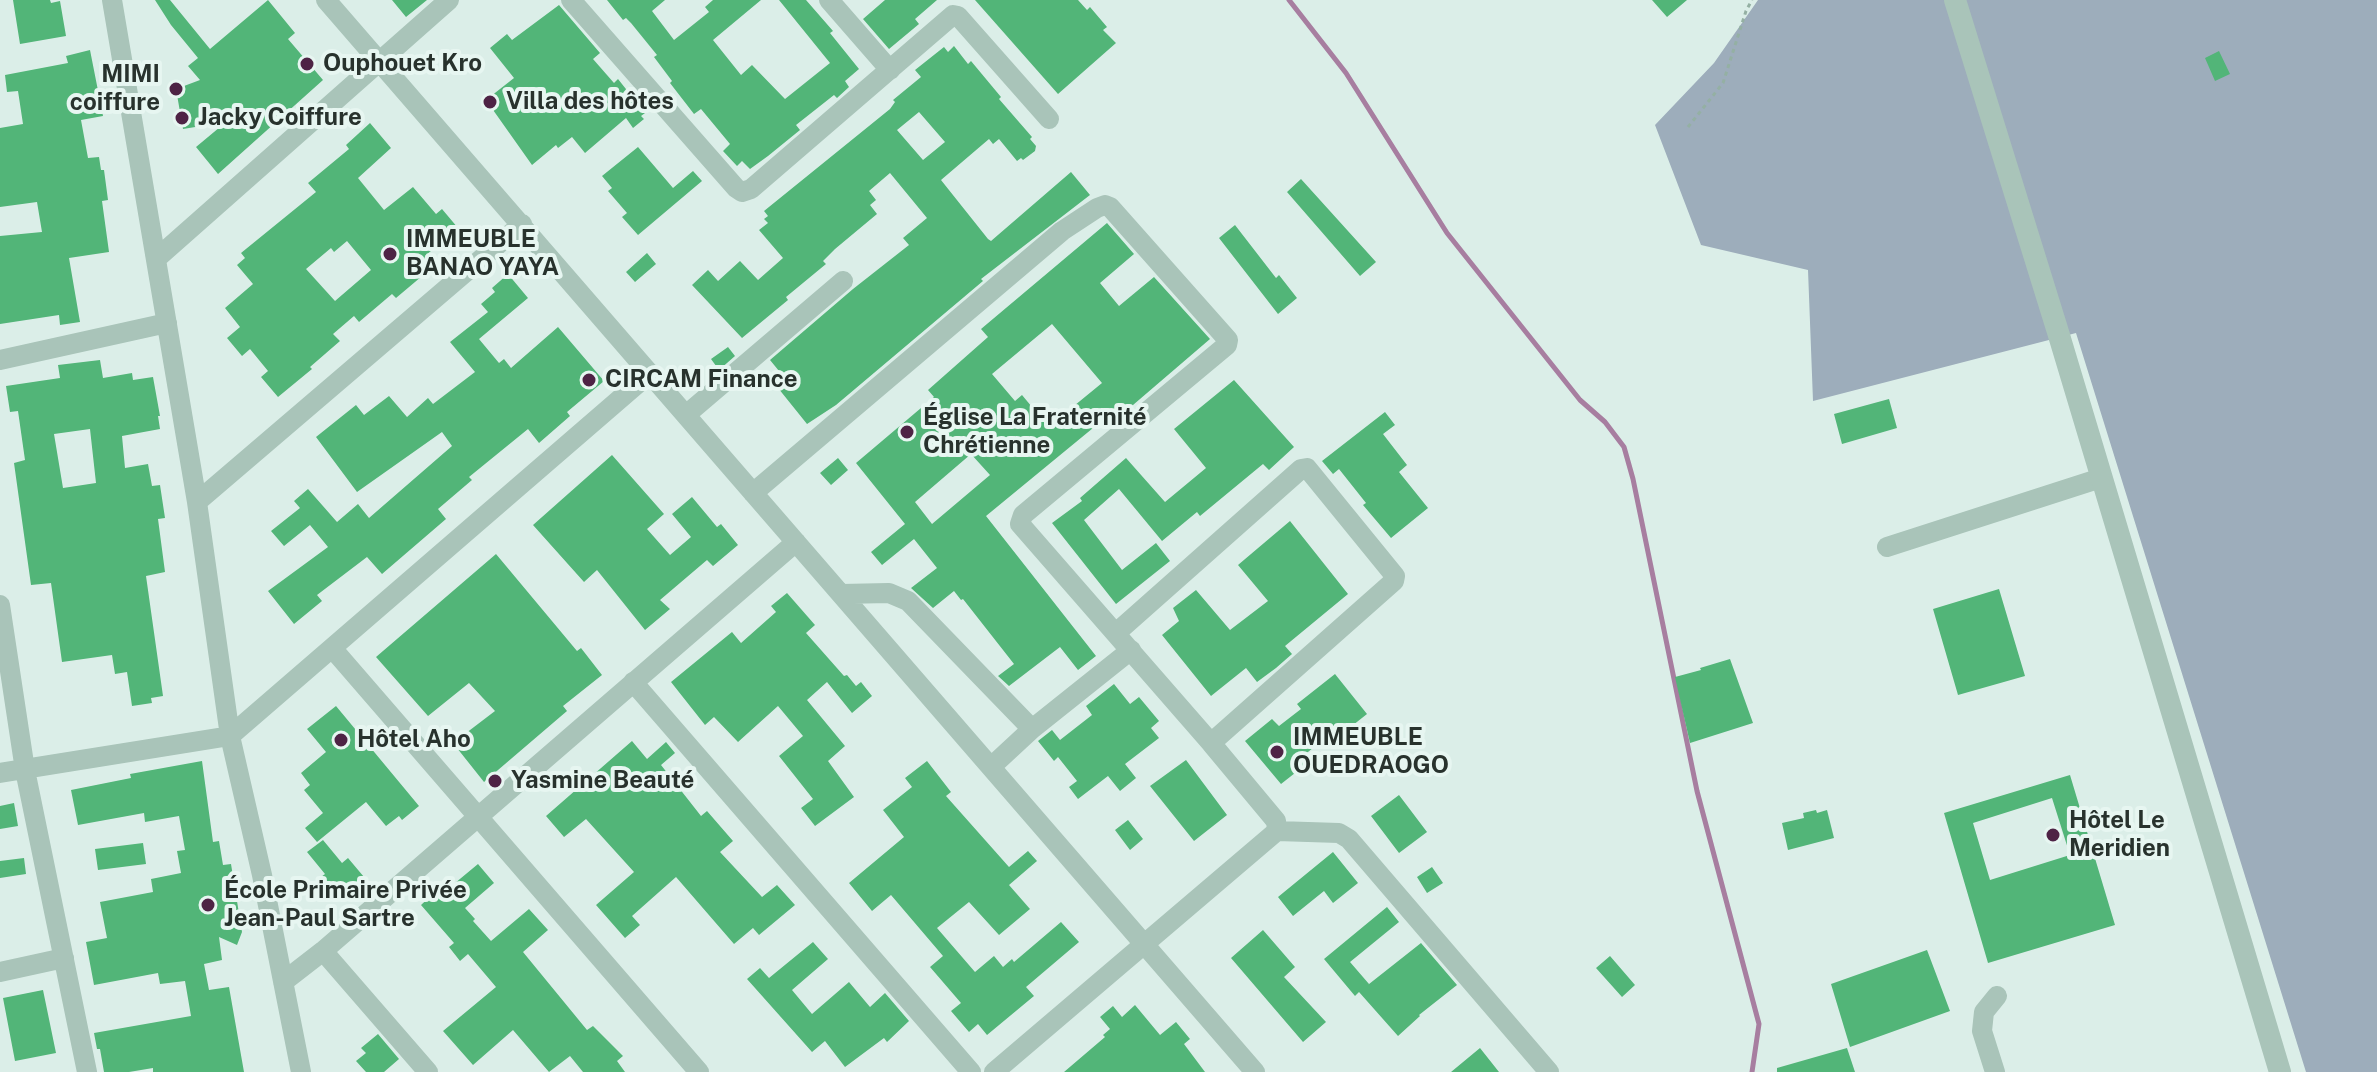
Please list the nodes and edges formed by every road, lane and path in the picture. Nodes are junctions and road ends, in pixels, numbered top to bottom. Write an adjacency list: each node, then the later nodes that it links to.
1 (112, 0): 13 (street)
2 (326, 0): 8 (street)
3 (449, 0): 8 (street)
4 (571, 0): 9 (street)
5 (829, 0): 9 (street)
6 (1752, 0): 11 (path)
7 (1955, 0): 19 (street)
8 (379, 61): 12 (street); 13 (street)
9 (890, 70): 10 (street)
10 (1049, 119)
11 (1688, 127)
12 (522, 224): 17 (street); 21 (street)
13 (156, 259): 15 (street)
14 (843, 281): 18 (street)
15 (167, 323): 16 (street); 21 (street)
16 (0, 360)
17 (650, 373): 18 (street); 27 (street)
18 (687, 414): 20 (street)
19 (2101, 478): 23 (street); 53 (street)
20 (753, 493): 22 (street); 26 (street)
21 (197, 502): 31 (street)
22 (796, 542): 24 (street); 29 (street)
23 (1887, 547)
24 (841, 594): 30 (street); 33 (street)
25 (0, 605): 34 (street)
26 (1116, 633): 28 (street); 32 (street)
27 (332, 648): 31 (street); 36 (street)
28 (1131, 650): 30 (street); 32 (street)
29 (633, 682): 36 (street); 48 (street)
30 (1032, 729): 33 (street)
31 (230, 736): 34 (street); 42 (street)
32 (1211, 743): 37 (street)
33 (991, 767): 38 (street)
34 (25, 770): 35 (street); 40 (street)
35 (0, 773)
36 (478, 817): 39 (street); 47 (street)
37 (1277, 831): 38 (street); 51 (street)
38 (1143, 943): 49 (street); 50 (street)
39 (323, 951): 42 (street); 46 (street)
40 (64, 958): 41 (street); 44 (street)
41 (0, 972)
42 (283, 982): 45 (street)
43 (1997, 996): 52 (street)
44 (87, 1072)
45 (301, 1072)
46 (428, 1072)
47 (699, 1072)
48 (971, 1072)
49 (994, 1072)
50 (1255, 1072)
51 (1549, 1072)
52 (1995, 1072)
53 (2280, 1072)

